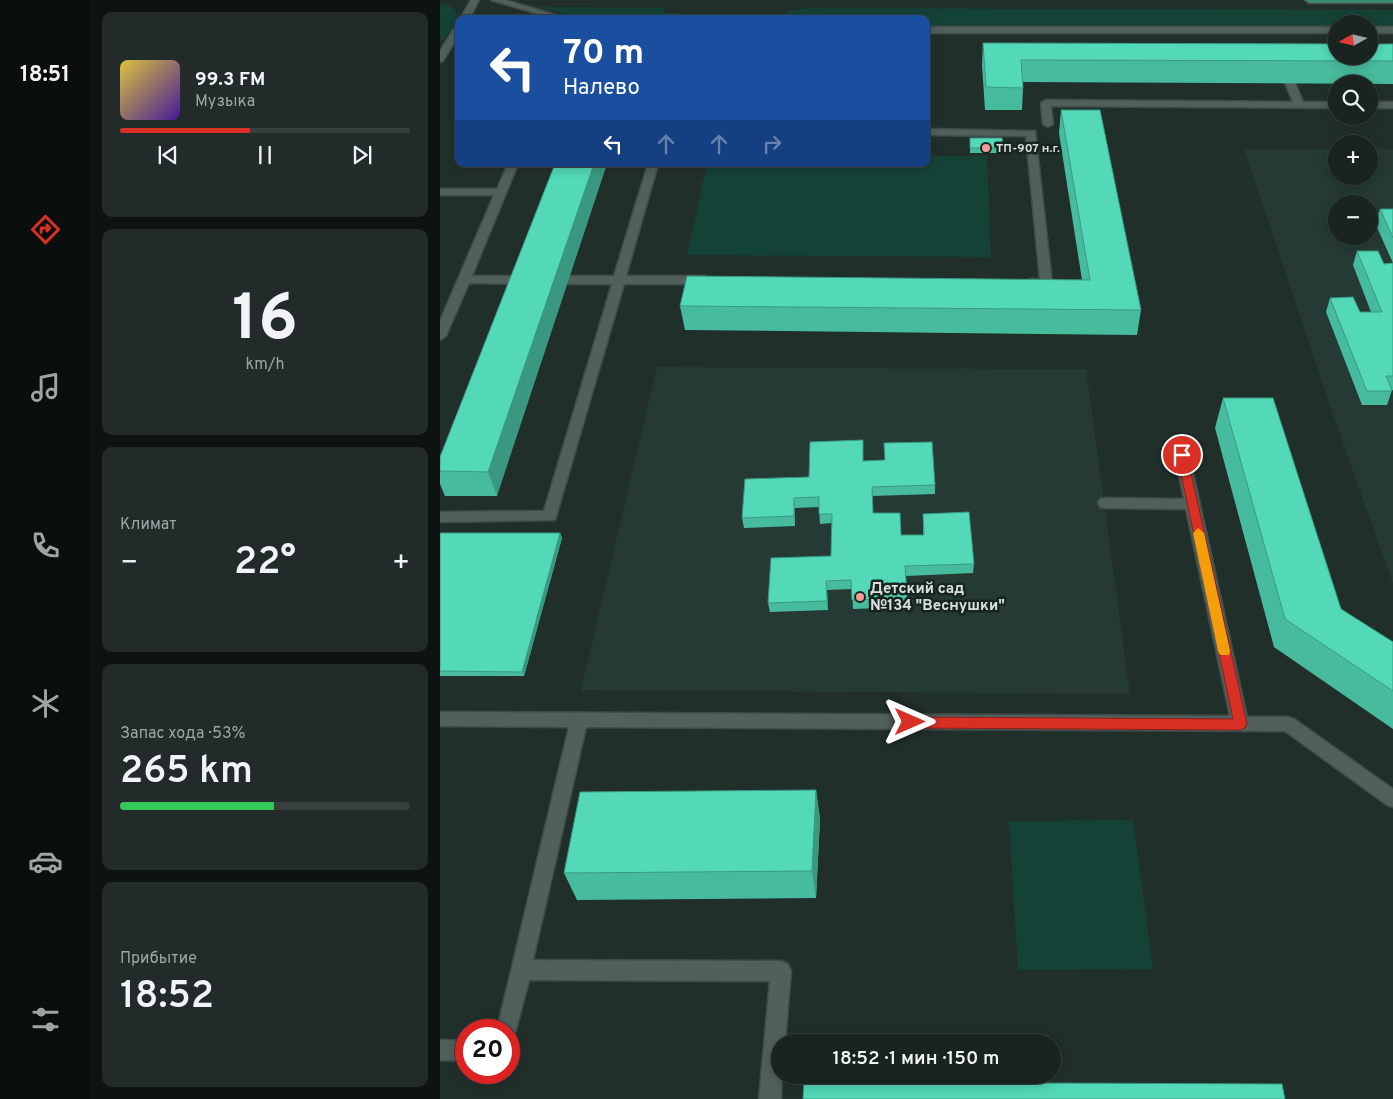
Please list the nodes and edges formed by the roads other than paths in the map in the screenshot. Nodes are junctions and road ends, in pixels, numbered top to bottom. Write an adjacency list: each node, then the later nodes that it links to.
1 (475, 0): 5 (street)
2 (495, 0): 6 (street)
3 (1309, 0): 4 (main road)
4 (1393, 0)
5 (466, 15)
6 (551, 15)
7 (930, 30): 8 (street)
8 (1267, 30): 9 (street); 13 (street)
9 (1328, 30)
10 (1378, 30): 11 (street)
11 (1393, 30)
12 (455, 34): 14 (street)
13 (1272, 44)
14 (440, 59)
15 (1290, 83): 16 (street)
16 (1299, 105): 17 (street); 20 (street)
17 (1328, 105)
18 (1378, 105): 19 (street)
19 (1393, 105)
20 (1048, 124)
21 (930, 132): 31 (street)
22 (512, 167): 25 (street)
23 (652, 167): 26 (street)
24 (440, 192): 25 (street)
25 (501, 192): 27 (street)
26 (620, 278): 29 (street); 30 (street); 36 (street)
27 (464, 280): 28 (street); 32 (street)
28 (526, 280)
29 (569, 280)
30 (721, 280)
31 (1017, 283)
32 (440, 336)
33 (1182, 455): 35 (street)
34 (1105, 503): 35 (street)
35 (1192, 504): 39 (street)
36 (440, 517)
37 (440, 719): 38 (street)
38 (579, 720): 39 (street); 41 (street)
39 (1240, 724): 40 (street)
40 (1393, 800)
41 (520, 970): 42 (street); 45 (street)
42 (509, 1019)
43 (440, 1050): 44 (street)
44 (455, 1051)
45 (770, 1099)

